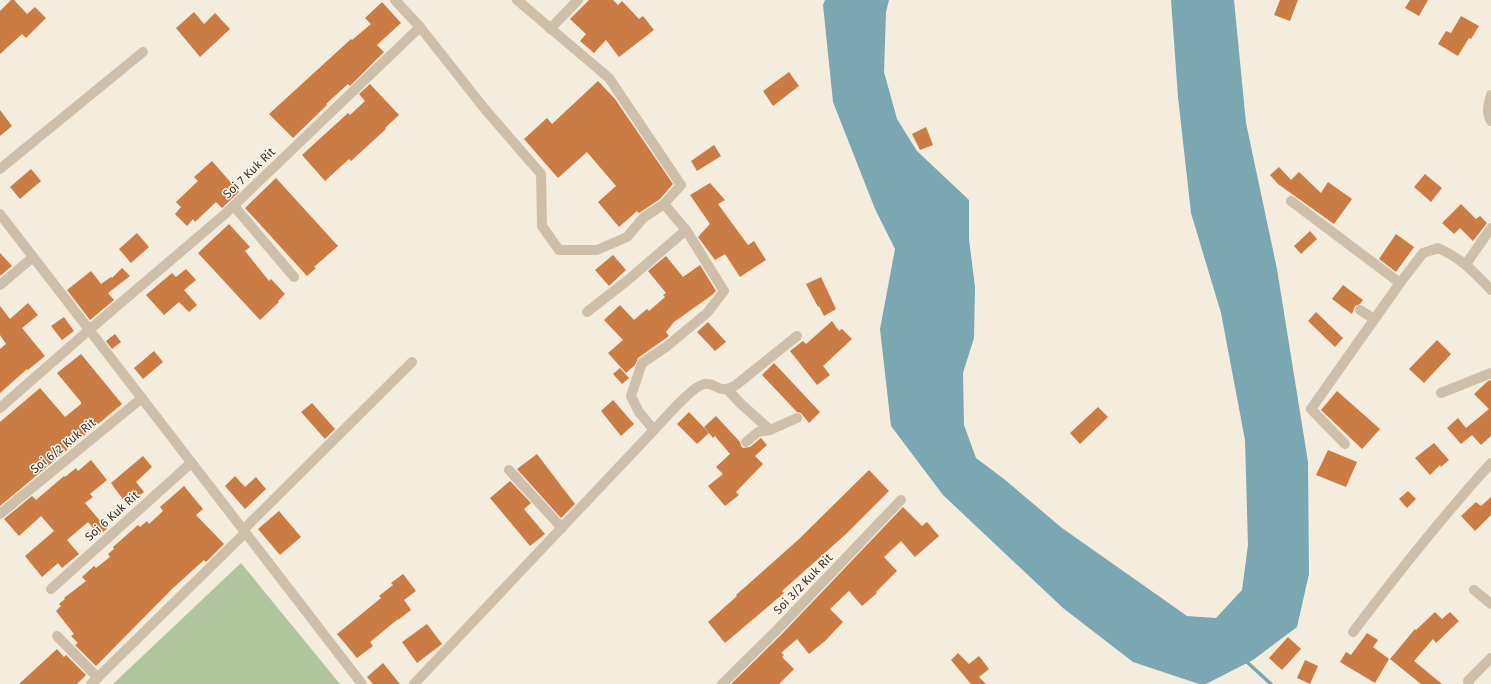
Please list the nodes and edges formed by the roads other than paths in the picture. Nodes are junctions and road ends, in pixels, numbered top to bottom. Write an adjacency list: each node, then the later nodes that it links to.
1 (395, 0): 4 (street)
2 (517, 0): 5 (street)
3 (578, 0): 5 (street)
4 (420, 27): 11 (street); 12 (street, Soi 7 Kuk Rit)
5 (550, 29): 11 (street)
6 (143, 52): 9 (street)
7 (1491, 95): 8 (street)
8 (1491, 121)
9 (0, 169)
10 (1291, 201): 19 (street)
11 (664, 204): 15 (street)
12 (234, 206): 18 (street); 25 (street, Soi 7 Kuk Rit)
13 (0, 214): 16 (street)
14 (1491, 228): 17 (street)
15 (686, 230): 23 (street); 34 (street)
16 (32, 258): 20 (street); 25 (street)
17 (1466, 264): 19 (street); 21 (street)
18 (294, 277)
19 (1400, 283): 24 (street)
20 (0, 285)
21 (1491, 290)
22 (1360, 310): 24 (street)
23 (587, 312)
24 (1374, 319): 37 (street)
25 (89, 330): 31 (street); 32 (street, Soi 7 Kuk Rit)
26 (797, 336): 29 (street)
27 (412, 362): 44 (street)
28 (1491, 373): 30 (street)
29 (728, 390): 34 (street); 35 (street)
30 (1441, 393)
31 (142, 398): 38 (street); 42 (street, Soi 6/2 Kuk Rit)
32 (0, 408)
33 (797, 418): 35 (street)
34 (654, 430): 43 (street)
35 (770, 430): 36 (street)
36 (746, 442)
37 (1345, 444)
38 (191, 463): 44 (street); 45 (street, Soi 6 Kuk Rit)
39 (1491, 464): 48 (street)
40 (509, 470): 43 (street)
41 (901, 500): 55 (street, Soi 3/2 Kuk Rit)
42 (0, 514)
43 (562, 528): 54 (street)
44 (244, 531): 51 (street); 53 (street)
45 (51, 589)
46 (1474, 590): 47 (street)
47 (1491, 604)
48 (1353, 632)
49 (57, 636): 51 (street)
50 (1491, 658): 52 (street)
51 (95, 681)
52 (1467, 683)
53 (362, 684)
54 (414, 684)
55 (722, 684)

